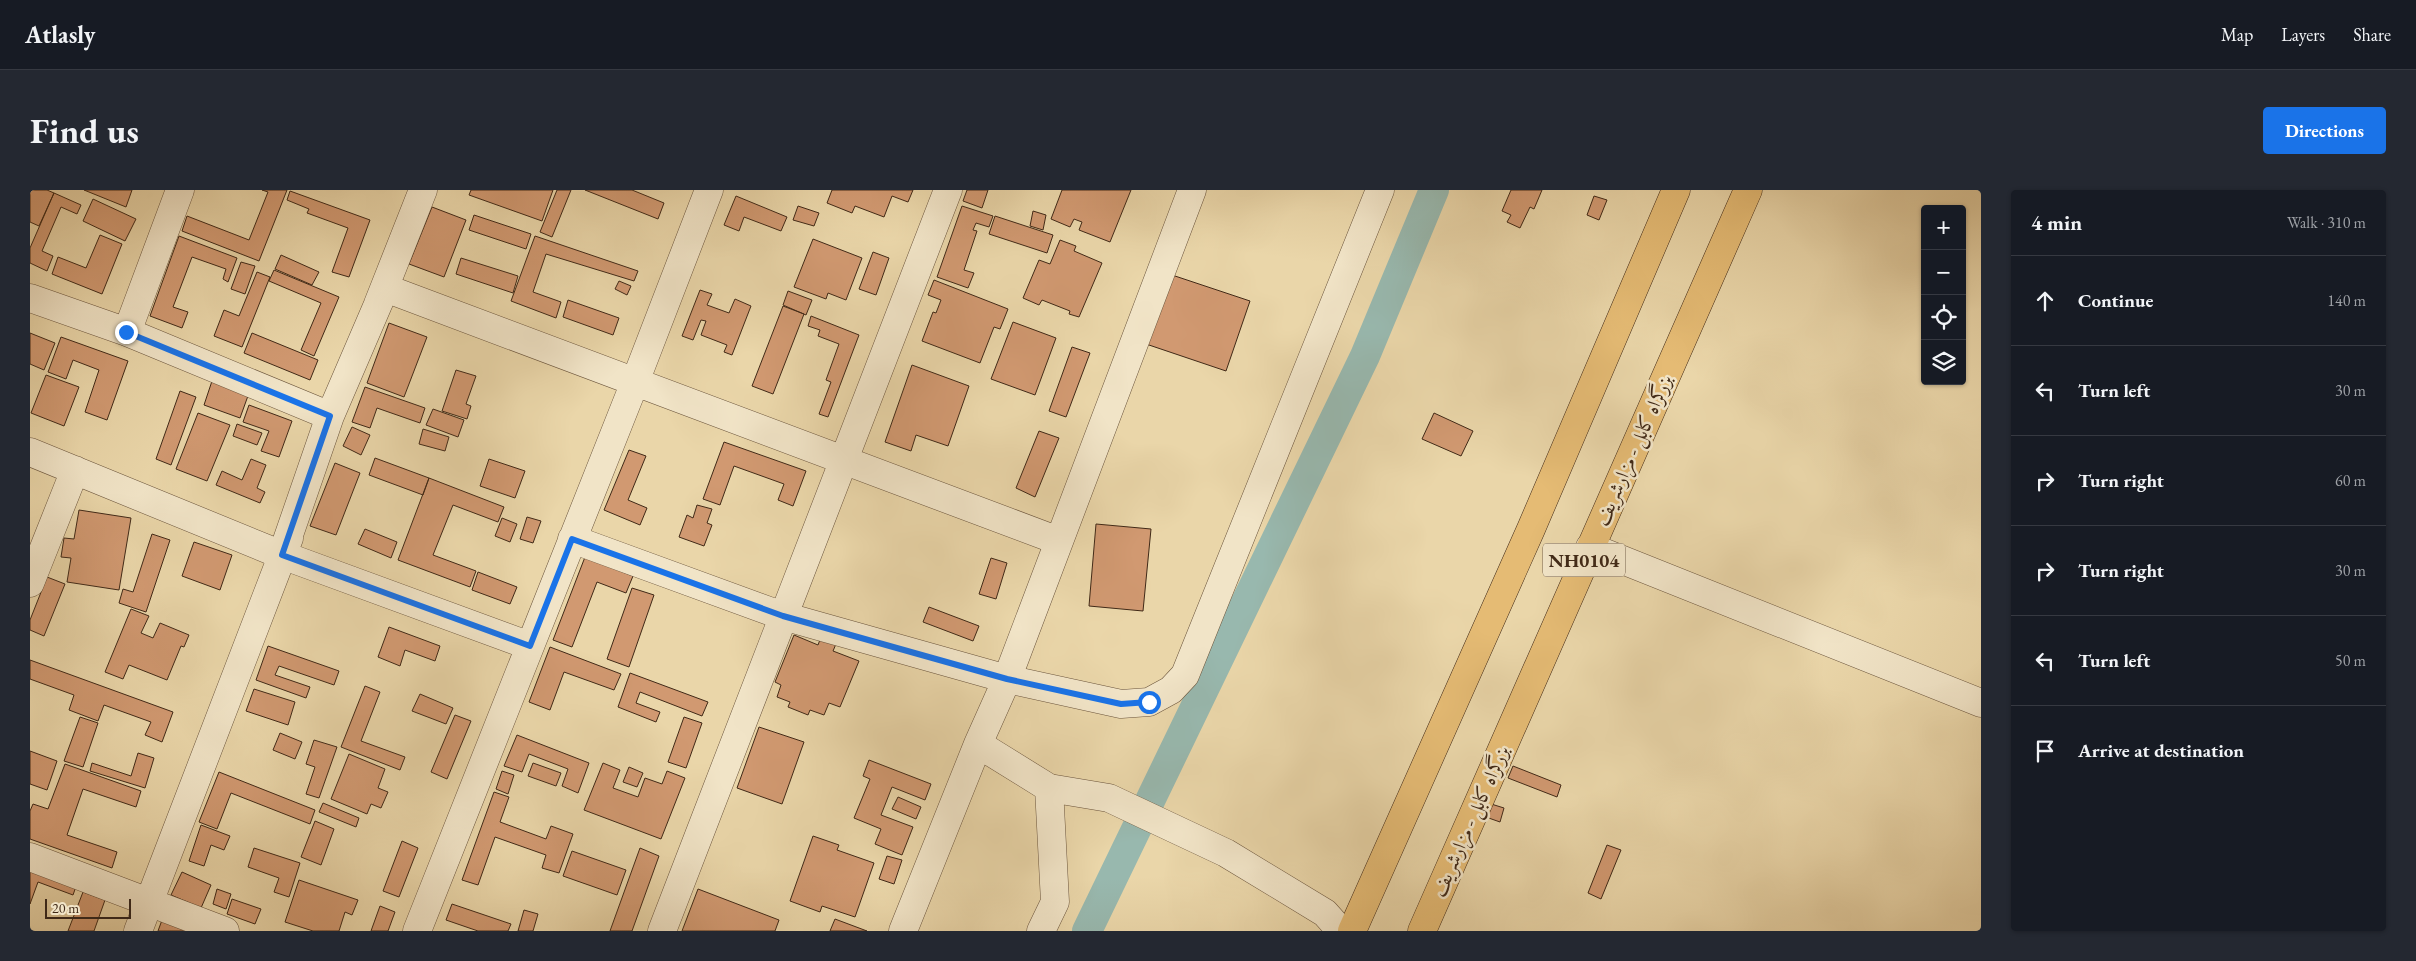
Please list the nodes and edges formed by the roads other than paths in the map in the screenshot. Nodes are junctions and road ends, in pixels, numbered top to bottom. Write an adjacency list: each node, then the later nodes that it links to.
1 (180, 190): 11 (street)
2 (423, 190): 9 (street)
3 (709, 190): 12 (street)
4 (948, 190): 15 (street)
5 (1192, 190): 18 (street)
6 (1380, 190): 24 (street)
7 (1676, 190): 37 (highway, NH0104)
8 (1748, 190): 19 (highway, بزرگراه کابل - مزارشریف / NH0104)
9 (385, 288): 12 (street); 13 (street); 20 (street)
10 (30, 298): 11 (street)
11 (126, 332): 13 (street)
12 (635, 382): 15 (street); 17 (street)
13 (330, 416): 20 (street)
14 (30, 452): 16 (street)
15 (843, 461): 18 (street); 22 (street)
16 (75, 470): 20 (street); 21 (street)
17 (572, 539): 22 (street); 23 (street)
18 (1059, 541): 24 (street)
19 (1590, 547): 25 (street); 38 (highway, بزرگراه کابل - مزارشریف / NH0104)
20 (282, 555): 23 (street); 29 (street)
21 (30, 583)
22 (783, 616): 24 (street); 33 (street)
23 (530, 646): 32 (street)
24 (1007, 679): 26 (street)
25 (1981, 703)
26 (978, 744): 27 (street); 34 (street)
27 (1049, 788): 35 (street); 36 (street)
28 (30, 856): 29 (street)
29 (149, 902): 30 (street); 31 (street)
30 (138, 931)
31 (225, 931)
32 (416, 931)
33 (662, 931)
34 (903, 931)
35 (1041, 931)
36 (1341, 931)
37 (1352, 931)
38 (1422, 931)

